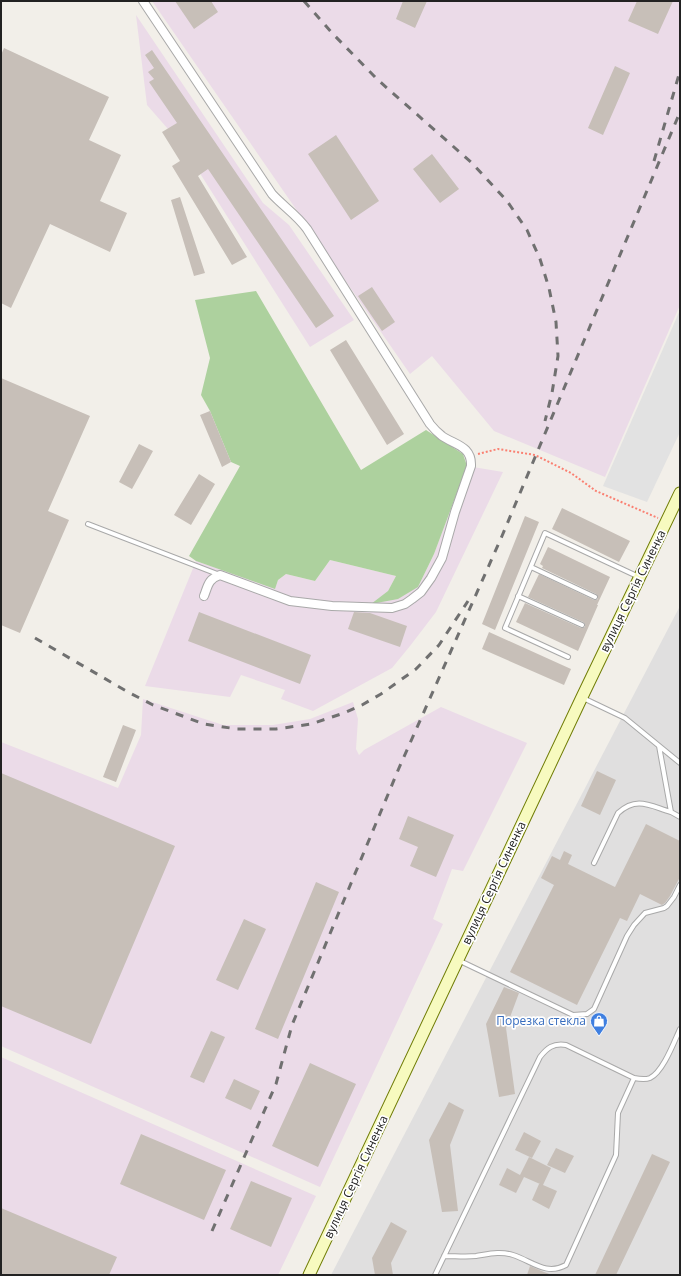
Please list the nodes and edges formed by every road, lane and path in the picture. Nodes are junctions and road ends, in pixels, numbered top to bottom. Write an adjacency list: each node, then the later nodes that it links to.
1 (143, 1): 2 (street)
2 (471, 456): 4 (path); 7 (street)
3 (679, 499): 4 (street, вулиця Сергія Синенка)
4 (666, 522): 8 (street, вулиця Сергія Синенка)
5 (88, 524): 7 (lane)
6 (531, 567): 8 (lane); 10 (lane); 11 (lane)
7 (220, 575): 9 (street)
8 (639, 578): 14 (street, вулиця Сергія Синенка)
9 (204, 596)
10 (518, 596): 12 (lane); 13 (lane)
11 (595, 597)
12 (582, 625)
13 (568, 657)
14 (582, 697): 15 (lane); 21 (street, вулиця Сергія Синенка)
15 (659, 746): 16 (lane); 17 (lane)
16 (680, 763)
17 (671, 812): 18 (lane); 19 (lane)
18 (680, 817)
19 (594, 863)
20 (680, 885): 21 (lane)
21 (458, 960): 25 (street, вулиця Сергія Синенка)
22 (680, 1029): 23 (lane)
23 (634, 1078): 24 (lane); 24 (lane)
24 (444, 1256): 26 (lane)
25 (309, 1275)
26 (435, 1275)

